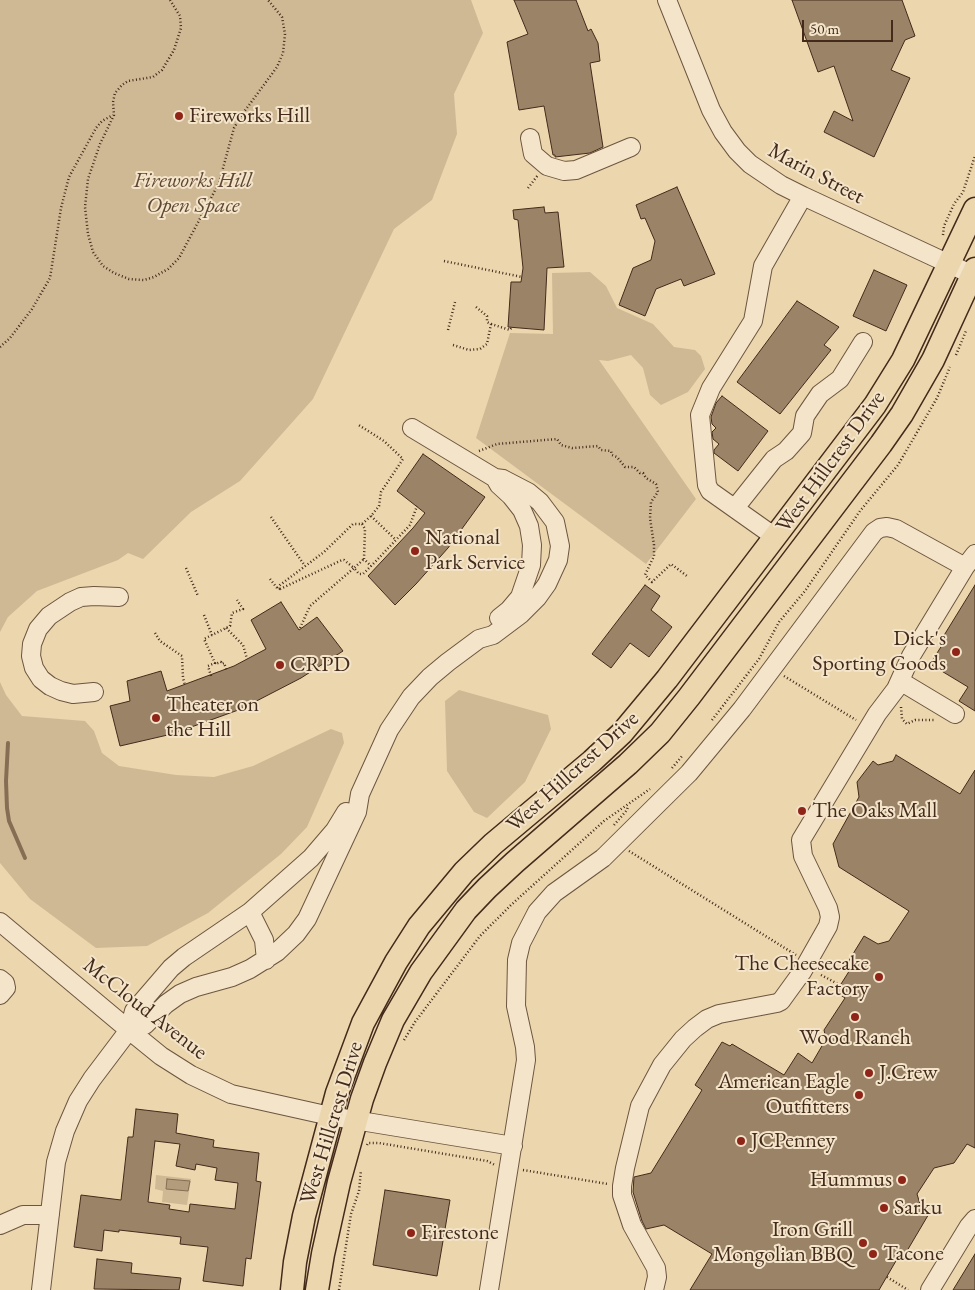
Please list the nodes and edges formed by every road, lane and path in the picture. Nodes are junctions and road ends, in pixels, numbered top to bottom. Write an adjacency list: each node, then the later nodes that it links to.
1 (170, 0): 4 (path)
2 (268, 0): 4 (path)
3 (668, 0): 8 (street, Marin Street)
4 (114, 115): 22 (path)
5 (530, 138): 6 (street)
6 (631, 147)
7 (975, 156): 10 (path)
8 (803, 196): 12 (street, Marin Street); 28 (street)
9 (975, 209): 12 (main road, West Hillcrest Drive)
10 (942, 239)
11 (444, 261): 14 (path)
12 (949, 264): 13 (street, Marin Street); 34 (main road, West Hillcrest Drive)
13 (974, 273): 82 (main road, West Hillcrest Drive)
14 (522, 276)
15 (455, 302): 19 (path)
16 (476, 307): 17 (path)
17 (491, 324): 18 (path); 21 (path)
18 (512, 328)
19 (448, 330)
20 (863, 342): 28 (street)
21 (453, 345)
22 (0, 347)
23 (357, 424): 29 (path)
24 (412, 428): 26 (street)
25 (473, 453): 44 (path)
26 (495, 478): 55 (street); 55 (street)
27 (417, 506): 32 (path)
28 (735, 508): 34 (street)
29 (371, 516): 31 (path); 35 (path)
30 (271, 517): 40 (path)
31 (362, 524): 36 (path); 40 (path)
32 (410, 525): 33 (path); 35 (path)
33 (413, 528)
34 (775, 537): 81 (main road, West Hillcrest Drive)
35 (396, 540): 37 (path)
36 (364, 559): 41 (path); 43 (path)
37 (377, 560): 39 (path); 41 (path)
38 (970, 560): 61 (street); 83 (street)
39 (380, 563)
40 (305, 566): 46 (path)
41 (371, 566): 43 (path)
42 (186, 568): 47 (path)
43 (354, 568): 46 (path); 52 (path)
44 (687, 576)
45 (270, 579): 46 (path)
46 (277, 588)
47 (198, 596)
48 (119, 597): 63 (street)
49 (237, 600): 51 (path)
50 (204, 615): 54 (path)
51 (226, 628): 54 (path); 56 (path)
52 (300, 628)
53 (155, 633): 62 (path)
54 (212, 635): 57 (path)
55 (480, 639): 68 (street)
56 (247, 659)
57 (215, 663): 58 (path); 60 (path)
58 (227, 671)
59 (780, 673): 67 (path)
60 (211, 676)
61 (900, 681): 65 (street); 98 (street)
62 (185, 685)
63 (94, 692)
64 (901, 706): 66 (path)
65 (955, 714)
66 (936, 720)
67 (862, 724)
68 (360, 794): 72 (street); 75 (street)
69 (628, 804): 70 (path)
70 (612, 828)
71 (626, 849): 74 (path)
72 (250, 912): 75 (street); 80 (street)
73 (0, 922): 80 (street, McCloud Avenue)
74 (799, 957)
75 (266, 960): 80 (street)
76 (821, 975): 78 (path)
77 (0, 979): 79 (street)
78 (840, 985)
79 (0, 995)
80 (129, 1030): 81 (street, McCloud Avenue); 89 (street)
81 (330, 1116): 82 (street, McCloud Avenue); 94 (main road, West Hillcrest Drive)
82 (356, 1120): 83 (street, McCloud Avenue); 95 (main road, West Hillcrest Drive)
83 (512, 1146): 97 (street)
84 (365, 1152): 85 (path)
85 (496, 1166)
86 (361, 1168): 96 (path)
87 (520, 1170): 88 (path)
88 (612, 1184)
89 (50, 1215): 91 (street); 93 (street)
90 (975, 1219): 100 (street)
91 (0, 1226)
92 (887, 1277): 99 (path)
93 (41, 1290)
94 (292, 1290)
95 (317, 1290)
96 (339, 1290)
97 (489, 1290)
98 (654, 1290)
99 (908, 1290)
100 (930, 1290)

